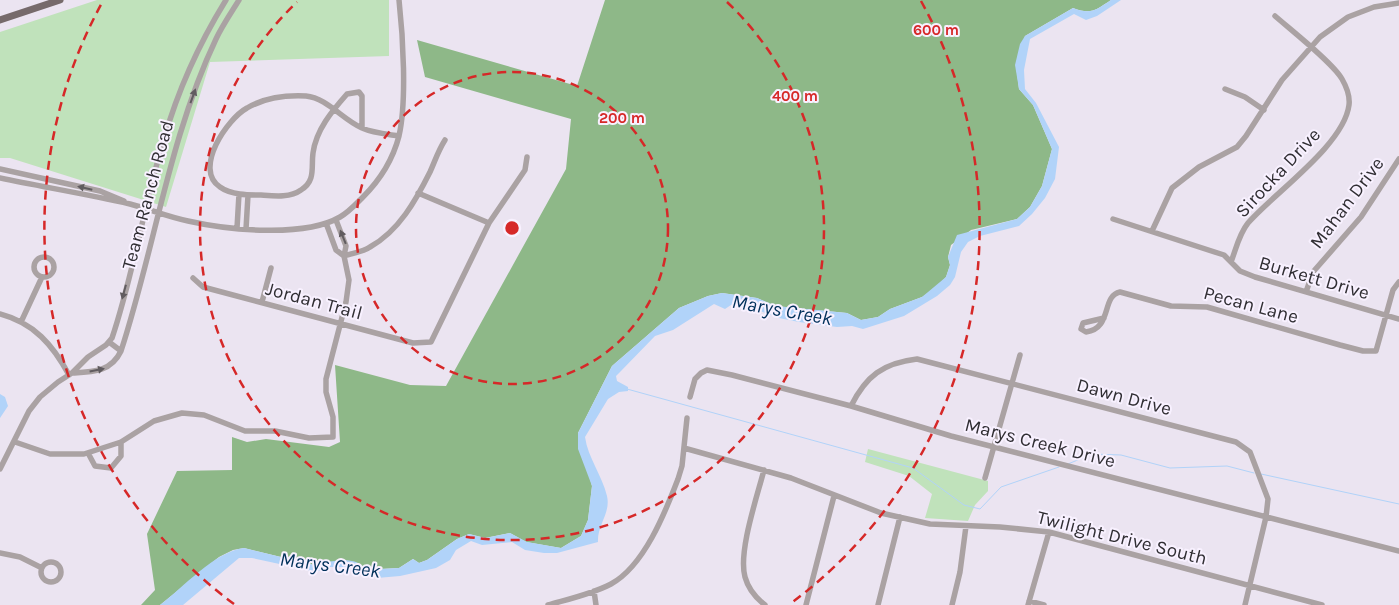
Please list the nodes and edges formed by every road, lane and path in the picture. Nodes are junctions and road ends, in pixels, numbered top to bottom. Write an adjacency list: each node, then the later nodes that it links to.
1 (60, 0): 7 (main road)
2 (226, 0): 8 (street, Team Ranch Road)
3 (239, 0): 9 (street, Team Ranch Road)
4 (399, 0): 17 (street)
5 (1399, 4): 10 (street)
6 (1275, 16): 10 (street, Sirocka Drive)
7 (0, 20)
8 (213, 22): 9 (street); 14 (street, Team Ranch Road)
9 (223, 28): 15 (street, Team Ranch Road, one-way to 9)
10 (1310, 48): 13 (street); 37 (street, Sirocka Drive)
11 (1225, 89): 13 (street)
12 (334, 110): 16 (street); 16 (street); 24 (street); 25 (street)
13 (1264, 110): 35 (street)
14 (172, 116): 15 (street); 27 (street, Team Ranch Road)
15 (184, 121): 28 (street, Team Ranch Road)
16 (362, 128): 17 (street)
17 (399, 136): 30 (street)
18 (445, 140): 23 (street)
19 (527, 157): 32 (street)
20 (1399, 159): 42 (street, Mahan Drive)
21 (0, 170): 26 (street, one-way to 21)
22 (0, 178): 26 (street)
23 (418, 193): 32 (street); 36 (street)
24 (239, 194): 25 (street); 33 (street)
25 (248, 194): 34 (street)
26 (131, 204): 27 (street)
27 (146, 209): 28 (street); 50 (street, Team Ranch Road, one-way to 50)
28 (159, 213): 33 (street); 51 (street, Team Ranch Road)
29 (1114, 219): 35 (street, Burkett Drive)
30 (336, 220): 31 (street); 36 (street, one-way to 30)
31 (326, 223): 34 (street); 36 (street)
32 (489, 223): 49 (street, Jordan Trail)
33 (237, 228): 34 (street)
34 (246, 229)
35 (1152, 231): 37 (street, Burkett Drive)
36 (344, 256): 49 (street)
37 (1231, 262): 42 (street, Burkett Drive)
38 (271, 268): 43 (street)
39 (42, 276): 48 (street)
40 (193, 278): 43 (street, Jordan Trail)
41 (1399, 282): 45 (street)
42 (1306, 292): 45 (street, Burkett Drive)
43 (262, 302): 49 (street, Jordan Trail)
44 (0, 314): 48 (street)
45 (1387, 315): 46 (street, Pecan Lane); 47 (street, Burkett Drive)
46 (1104, 318)
47 (1399, 319)
48 (21, 322): 53 (street)
49 (340, 325): 59 (street)
50 (109, 342): 51 (street); 53 (street, Team Ranch Road)
51 (121, 350): 53 (street, Team Ranch Road, one-way to 51)
52 (1020, 356): 54 (street)
53 (71, 374): 58 (street, Team Ranch Road)
54 (1012, 383): 56 (street, Dawn Drive); 60 (street); 68 (street, Dawn Drive)
55 (690, 397): 56 (street, Marys Creek Drive)
56 (850, 406): 60 (street, Marys Creek Drive)
57 (687, 418): 61 (street)
58 (15, 442): 62 (street); 63 (street, Team Ranch Road)
59 (121, 442): 62 (street); 62 (street)
60 (995, 446): 65 (street); 68 (street, Marys Creek Drive)
61 (684, 448): 64 (street, Twilight Drive South); 75 (street)
62 (88, 454)
63 (0, 469)
64 (764, 470): 66 (street, Twilight Drive South); 79 (street)
65 (986, 478)
66 (834, 496): 67 (street, Twilight Drive South); 80 (street)
67 (900, 517): 69 (street, Twilight Drive South); 81 (street)
68 (1266, 517): 71 (street, Marys Creek Drive); 74 (street, Dawn Drive)
69 (966, 526): 70 (street, Twilight Drive South); 82 (street)
70 (1049, 532): 74 (street, Twilight Drive South); 76 (street)
71 (1399, 552)
72 (0, 553): 73 (street)
73 (42, 568)
74 (1250, 586): 84 (street, Dawn Drive); 85 (street, Twilight Drive South)
75 (594, 591): 77 (street); 78 (street)
76 (1029, 603): 83 (street)
77 (548, 605)
78 (596, 605)
79 (765, 605)
80 (806, 605)
81 (878, 605)
82 (952, 605)
83 (1044, 605)
84 (1245, 605)
85 (1322, 605)

